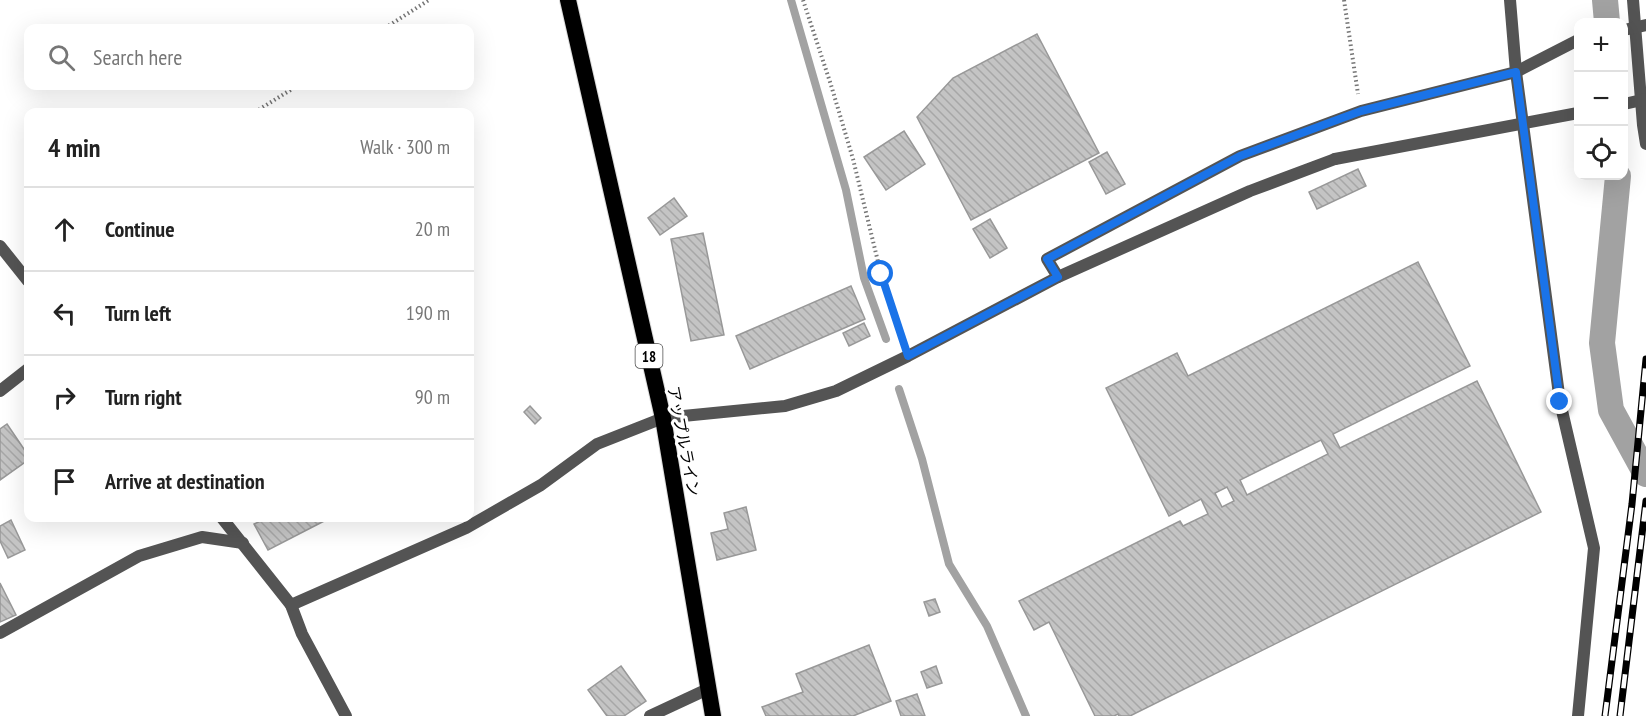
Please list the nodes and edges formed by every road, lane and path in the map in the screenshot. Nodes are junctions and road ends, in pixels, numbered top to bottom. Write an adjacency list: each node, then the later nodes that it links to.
1 (429, 0): 7 (path)
2 (568, 0): 24 (highway, アップルライン / 18)
3 (803, 0): 21 (path)
4 (1344, 0): 15 (path)
5 (1510, 0): 10 (street)
6 (1633, 0): 8 (street)
7 (391, 24)
8 (1635, 28): 17 (street)
9 (1574, 42): 10 (street)
10 (1516, 72): 15 (street); 33 (street)
11 (291, 90): 14 (path)
12 (1646, 99): 13 (street, bridge)
13 (1628, 103)
14 (261, 108)
15 (1361, 111): 20 (street)
16 (1574, 114): 20 (street, bridge)
17 (1646, 144)
18 (0, 246): 19 (street)
19 (24, 276)
20 (1058, 277): 21 (street)
21 (908, 356): 24 (street)
22 (24, 372): 23 (street)
23 (0, 391)
24 (663, 418): 27 (street); 29 (highway, アップルライン / 18)
25 (225, 522): 26 (street)
26 (243, 543): 27 (street); 28 (street)
27 (291, 605): 30 (street)
28 (0, 633)
29 (710, 688): 31 (street); 32 (highway, アップルライン / 18)
30 (346, 716)
31 (650, 716)
32 (713, 716)
33 (1578, 716)

